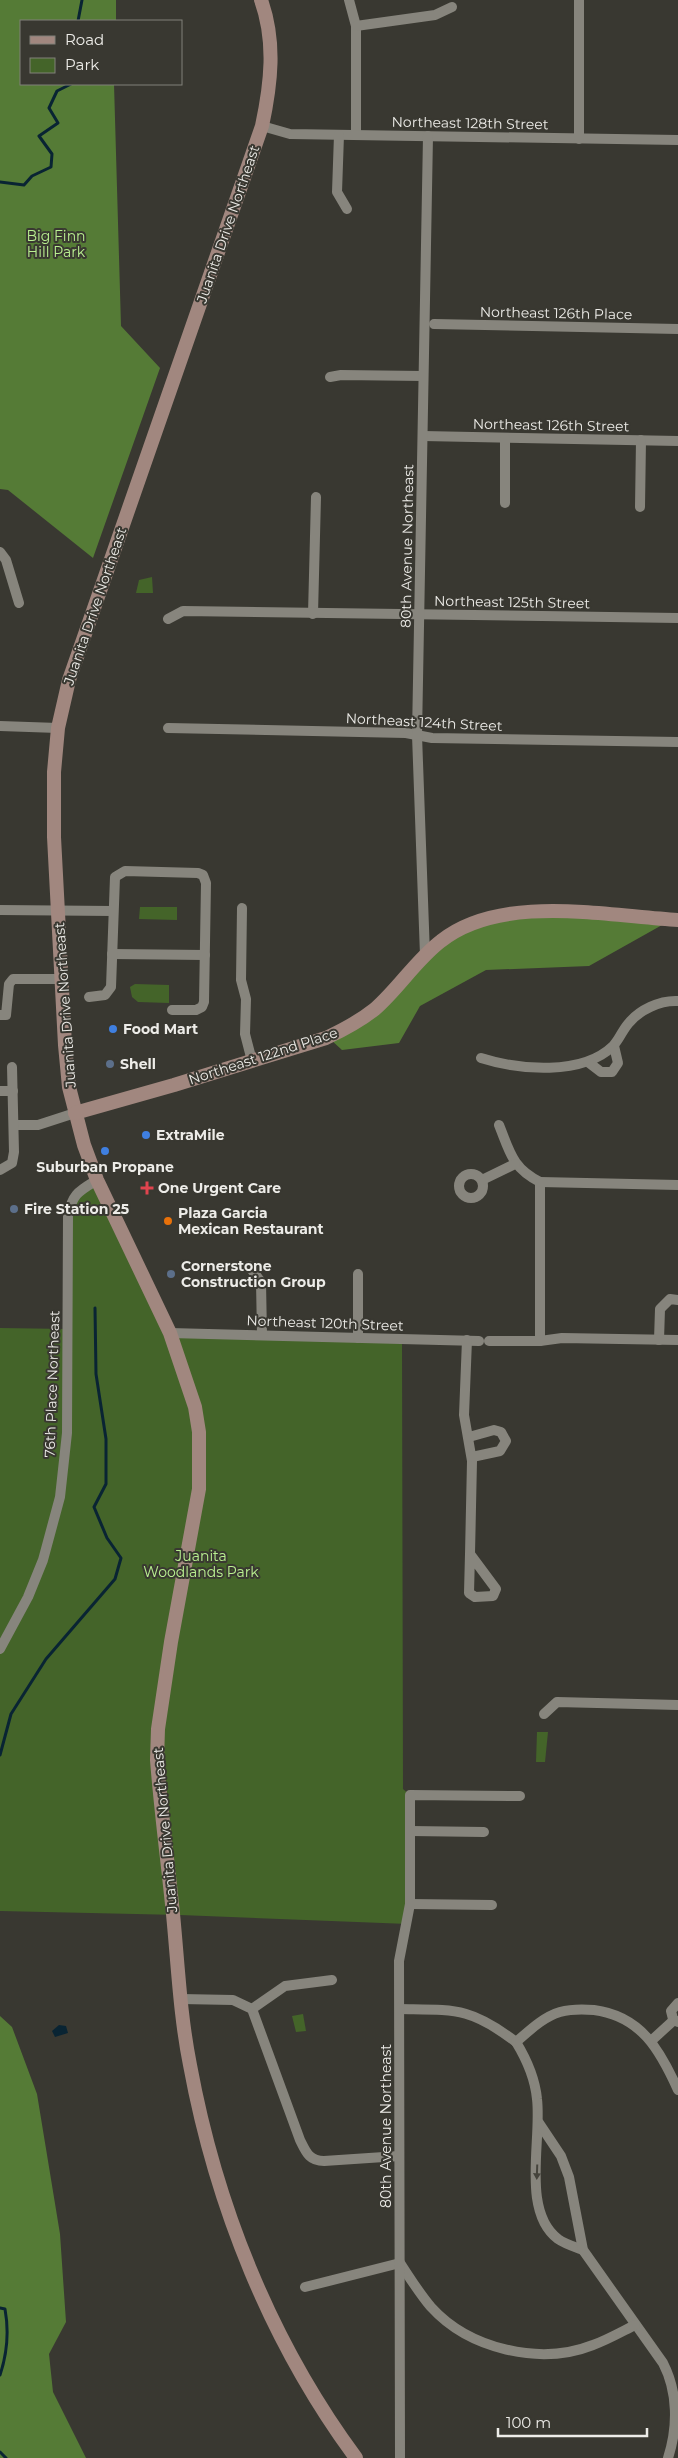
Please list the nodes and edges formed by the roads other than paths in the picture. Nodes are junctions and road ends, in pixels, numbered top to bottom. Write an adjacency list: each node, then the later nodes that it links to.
1 (261, 0): 6 (main road, Juanita Drive Northeast)
2 (349, 0): 5 (street)
3 (579, 0): 10 (street)
4 (452, 7): 5 (street)
5 (356, 26): 8 (street)
6 (262, 126): 7 (street, Northeast 128th Street); 31 (main road, Juanita Drive Northeast)
7 (339, 135): 8 (street, Northeast 128th Street); 12 (street)
8 (356, 135): 9 (street, Northeast 128th Street)
9 (428, 136): 10 (street, Northeast 128th Street); 15 (street, 80th Avenue Northeast)
10 (578, 139): 11 (street, Northeast 128th Street)
11 (678, 140)
12 (346, 209)
13 (434, 324): 14 (street, Northeast 126th Place)
14 (678, 329)
15 (423, 376): 16 (street); 17 (street, 80th Avenue Northeast)
16 (330, 377)
17 (423, 436): 18 (street, Northeast 126th Street); 27 (street, 80th Avenue Northeast)
18 (505, 438): 19 (street, Northeast 126th Street); 22 (street)
19 (641, 440): 20 (street, Northeast 126th Street); 23 (street)
20 (678, 441)
21 (316, 496): 26 (street)
22 (505, 503)
23 (640, 507)
24 (0, 552): 25 (street)
25 (19, 602)
26 (313, 614): 27 (street, Northeast 125th Street); 29 (street, Northeast 125th Street)
27 (420, 615): 28 (street, Northeast 125th Street); 33 (street, 80th Avenue Northeast)
28 (678, 618)
29 (168, 619)
30 (0, 726): 31 (street)
31 (58, 728): 37 (main road, Juanita Drive Northeast)
32 (168, 728): 33 (street, Northeast 124th Street)
33 (417, 735): 34 (street, Northeast 124th Street); 42 (street, 80th Avenue Northeast)
34 (678, 742)
35 (242, 908): 50 (street)
36 (0, 910): 37 (street)
37 (58, 910): 38 (street); 43 (main road, Juanita Drive Northeast)
38 (113, 911): 40 (street); 41 (street)
39 (678, 920): 42 (main road, Northeast 122nd Place)
40 (112, 954): 41 (street); 44 (street)
41 (205, 954): 46 (street)
42 (425, 955): 50 (main road, Northeast 122nd Place)
43 (62, 979): 47 (street); 55 (main road, Juanita Drive Northeast)
44 (89, 998)
45 (678, 1001): 48 (street)
46 (172, 1010)
47 (0, 1015)
48 (614, 1046): 51 (street); 51 (street)
49 (481, 1058): 51 (street)
50 (252, 1061): 55 (main road, Northeast 122nd Place)
51 (588, 1062)
52 (12, 1067): 54 (street)
53 (0, 1091): 54 (street)
54 (13, 1091): 56 (street)
55 (75, 1113): 56 (street); 60 (main road, Juanita Drive Northeast)
56 (14, 1125): 59 (street)
57 (499, 1125): 58 (street)
58 (515, 1164): 61 (street); 62 (street)
59 (0, 1170)
60 (98, 1180): 67 (main road, Juanita Drive Northeast); 77 (street, 76th Place Northeast)
61 (482, 1180)
62 (540, 1182): 63 (street); 73 (street)
63 (678, 1185)
64 (249, 1266): 68 (street)
65 (358, 1274): 69 (street)
66 (678, 1300): 71 (street)
67 (170, 1333): 68 (street, Northeast 120th Street); 86 (main road, Juanita Drive Northeast)
68 (262, 1334): 69 (street, Northeast 120th Street)
69 (358, 1338): 70 (street, Northeast 120th Street)
70 (467, 1340): 73 (street, Northeast 120th Street); 74 (street)
71 (659, 1340): 72 (street, Northeast 120th Street); 73 (street, Northeast 120th Street)
72 (678, 1340)
73 (540, 1342)
74 (469, 1437): 75 (street); 75 (street)
75 (472, 1457): 76 (street)
76 (470, 1554)
77 (0, 1649)
78 (678, 1705): 79 (street)
79 (544, 1714)
80 (520, 1796): 81 (street, 80th Avenue Northeast)
81 (411, 1831): 82 (street); 83 (street, 80th Avenue Northeast)
82 (484, 1832)
83 (410, 1904): 84 (street); 89 (street, 80th Avenue Northeast)
84 (492, 1905)
85 (332, 1980): 88 (street)
86 (181, 2000): 88 (street); 101 (main road, Juanita Drive Northeast)
87 (678, 2003): 90 (street)
88 (252, 2009): 95 (street)
89 (400, 2009): 92 (street); 95 (street, 80th Avenue Northeast)
90 (676, 2021): 91 (street)
91 (651, 2041): 92 (street); 93 (street)
92 (516, 2042): 94 (street)
93 (678, 2090)
94 (539, 2123): 96 (street); 96 (street, one-way to 96)
95 (399, 2156): 97 (street, 80th Avenue Northeast)
96 (583, 2250): 99 (street)
97 (400, 2263): 98 (street); 99 (street); 102 (street, 80th Avenue Northeast)
98 (305, 2287)
99 (635, 2325): 100 (street)
100 (677, 2436): 103 (street)
101 (356, 2458)
102 (400, 2458)
103 (668, 2458)

